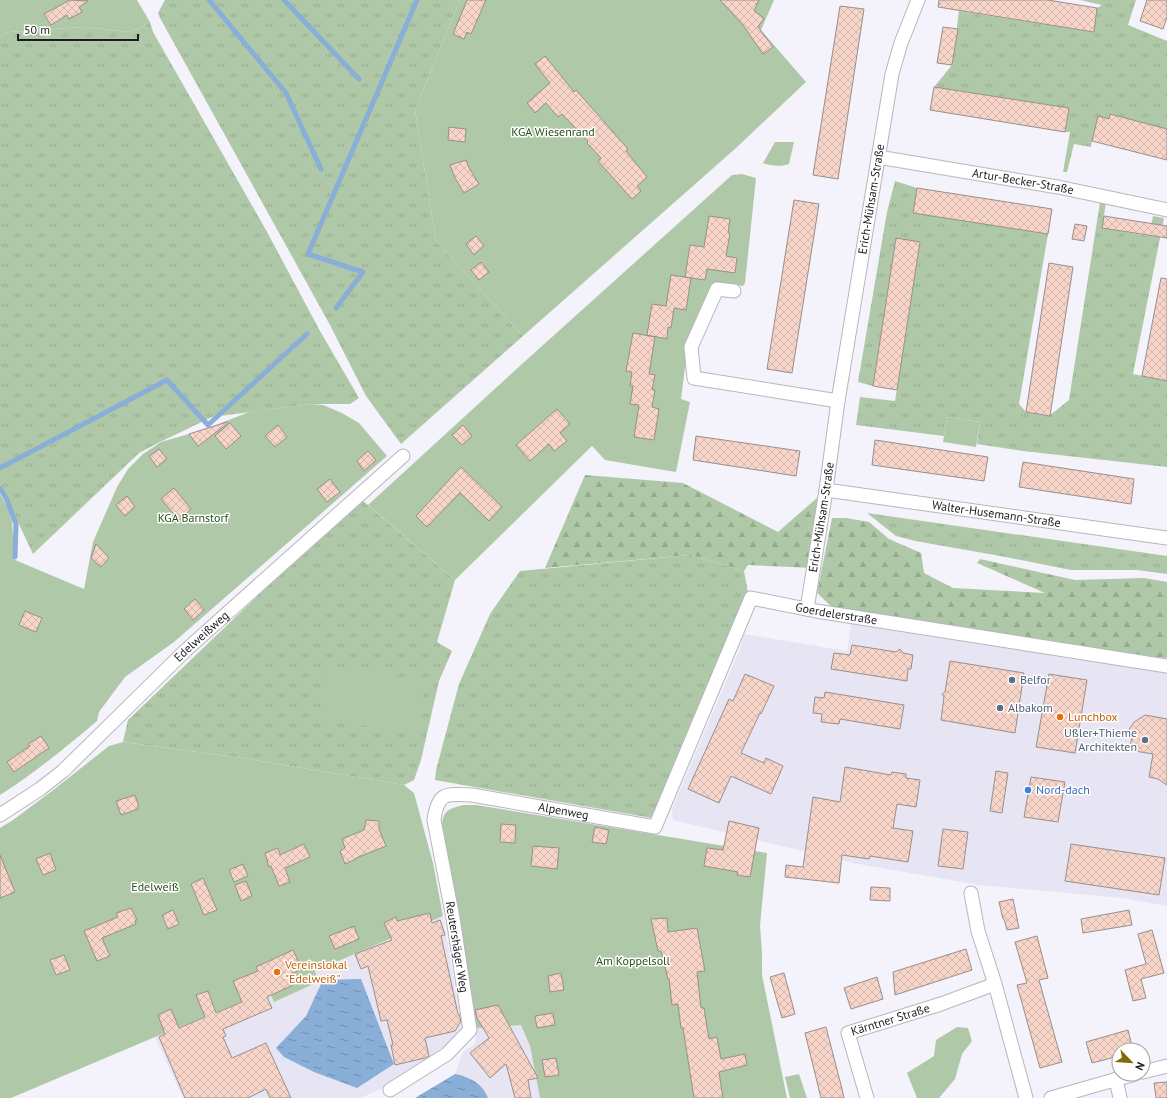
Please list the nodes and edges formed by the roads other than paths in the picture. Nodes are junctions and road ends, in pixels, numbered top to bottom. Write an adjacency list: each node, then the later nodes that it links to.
1 (918, 0): 2 (street, Erich-Mühsam-Straße)
2 (878, 157): 3 (street, Artur-Becker-Straße); 5 (street, Erich-Mühsam-Straße)
3 (1167, 210)
4 (734, 291): 5 (street)
5 (838, 401): 7 (street, Erich-Mühsam-Straße)
6 (403, 456): 12 (street, Edelweißweg)
7 (826, 490): 8 (street, Walter-Husemann-Straße); 9 (street, Erich-Mühsam-Straße)
8 (1167, 538)
9 (807, 609): 10 (street, Goerdelerstraße); 13 (street, Goerdelerstraße)
10 (1167, 666)
11 (472, 795): 13 (street, Alpenweg); 20 (street, Reutershäger Weg)
12 (0, 815)
13 (655, 827)
14 (971, 893): 15 (street)
15 (995, 984): 21 (street, Kärntner Straße); 22 (street)
16 (1167, 1066): 17 (street)
17 (1151, 1070)
18 (1111, 1080): 23 (street)
19 (1117, 1082): 24 (street)
20 (390, 1090)
21 (867, 1098)
22 (1026, 1098)
23 (1051, 1098)
24 (1120, 1098)

